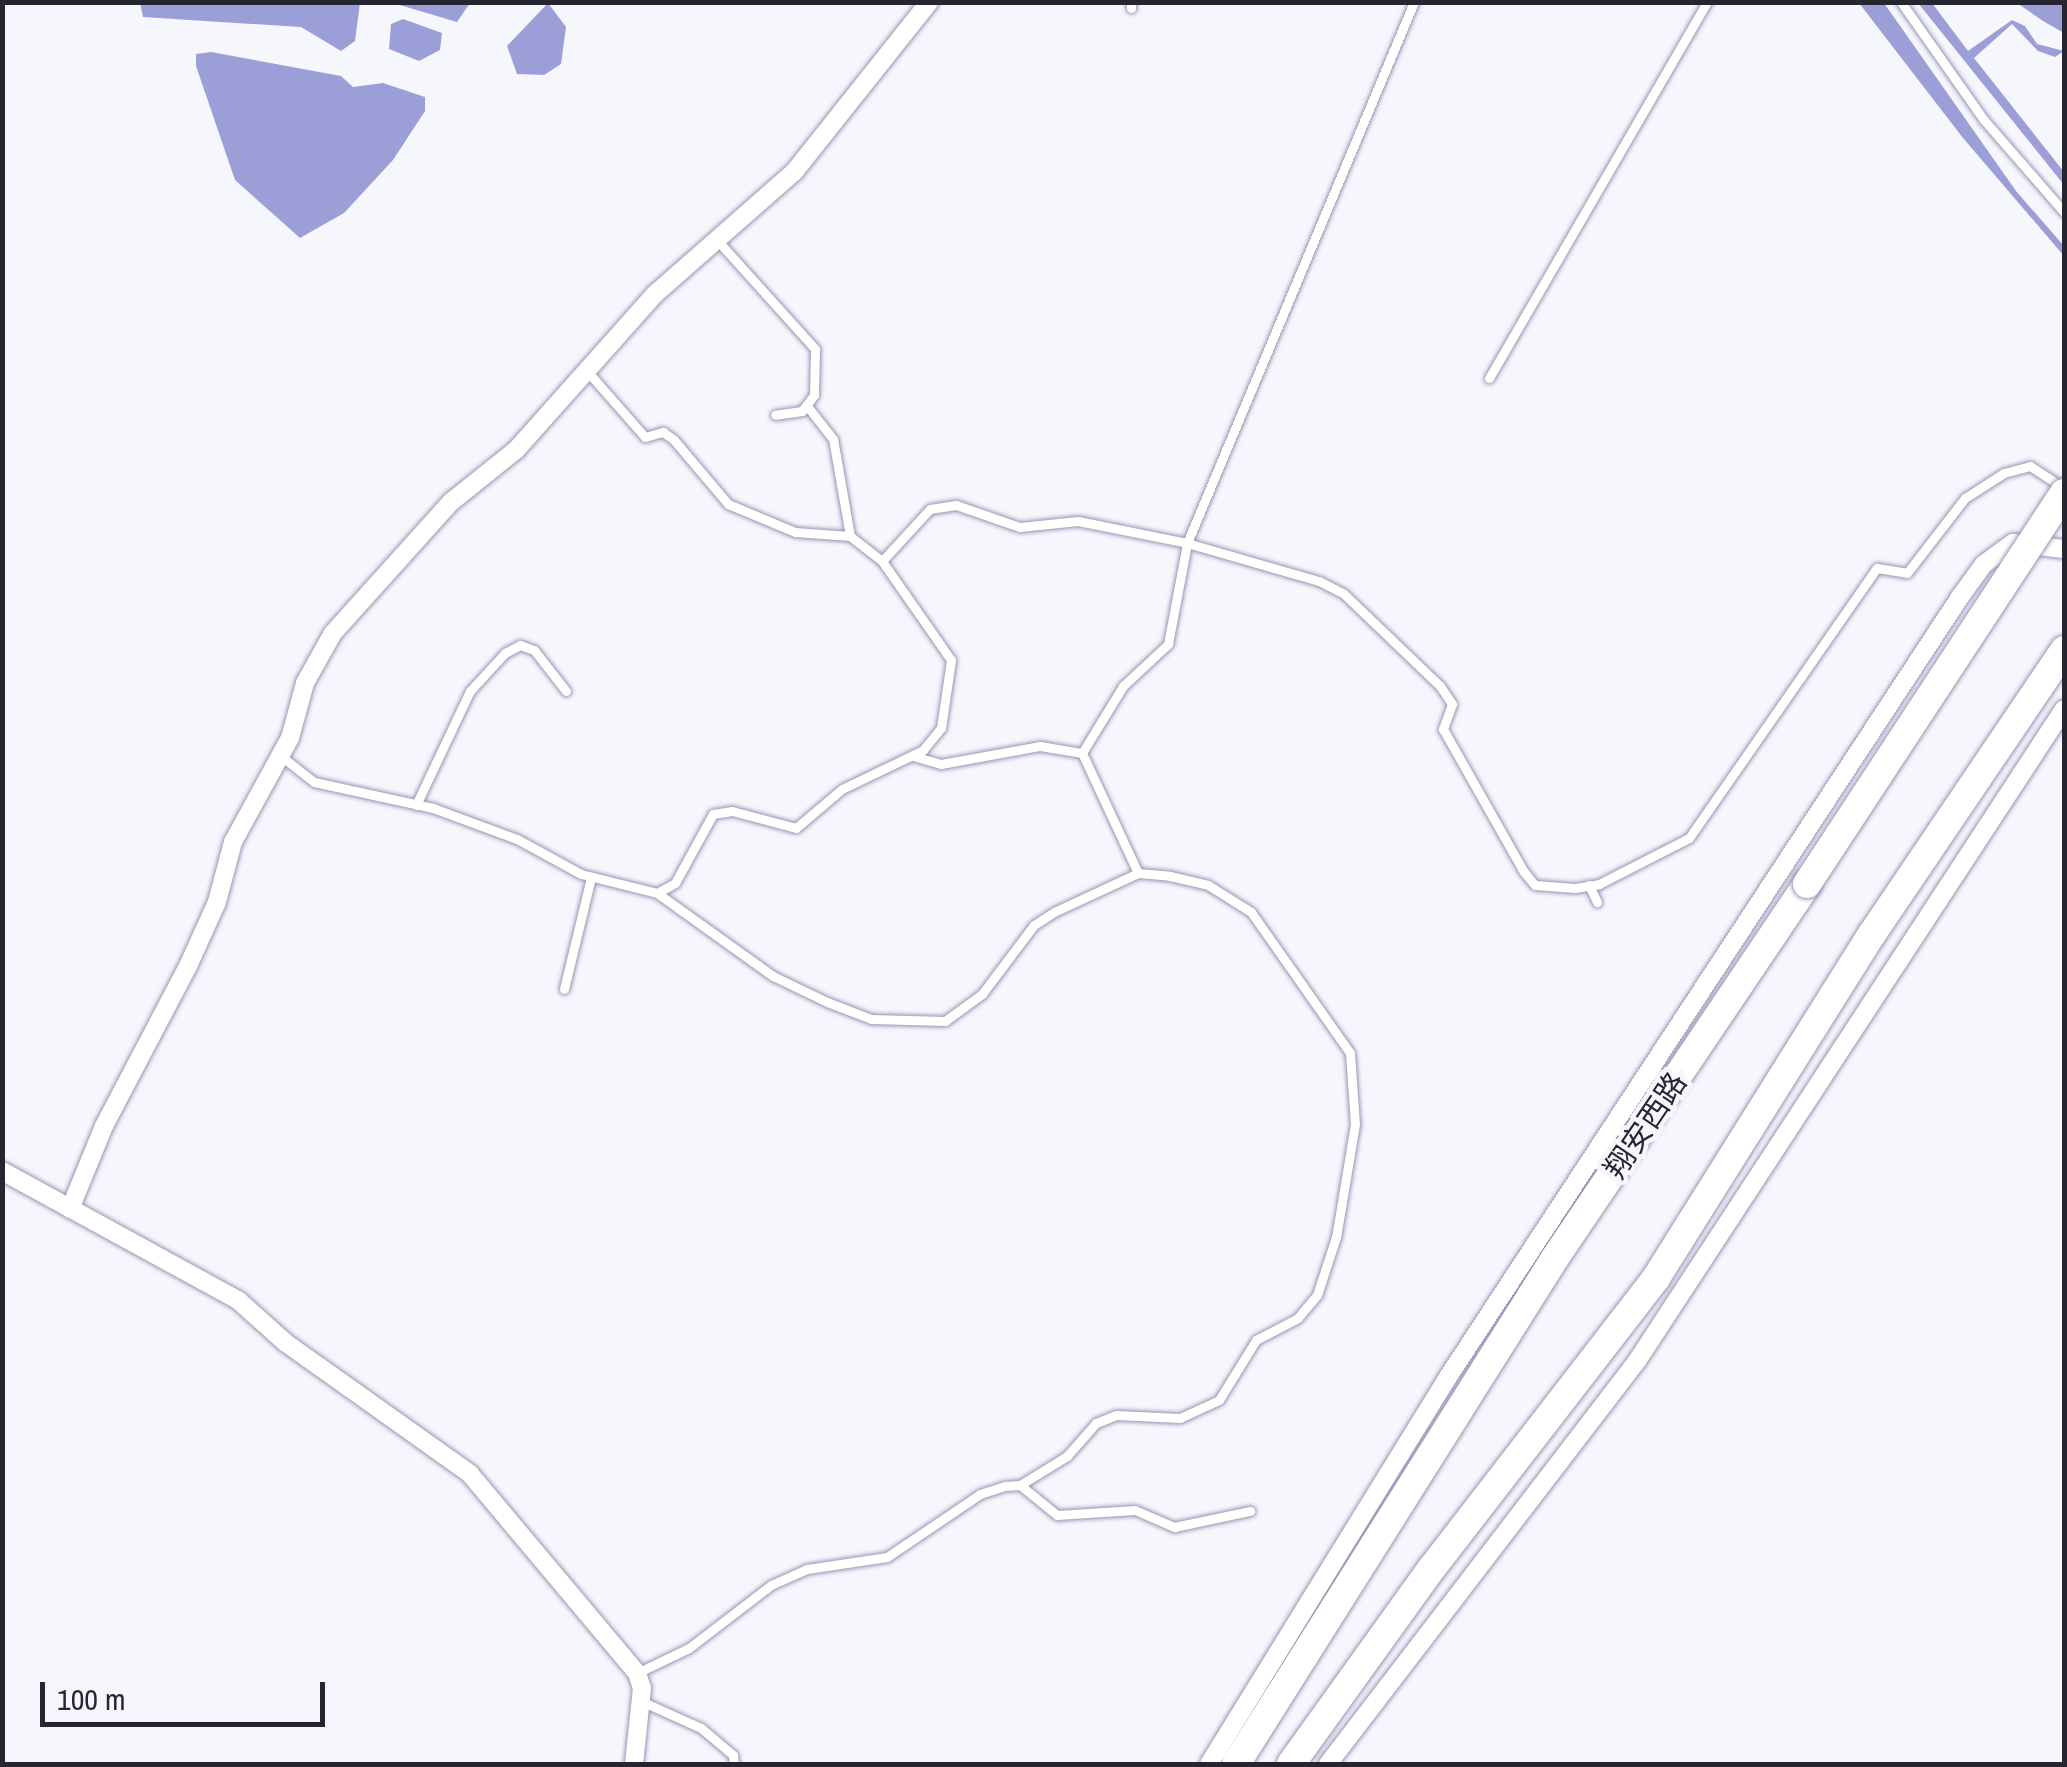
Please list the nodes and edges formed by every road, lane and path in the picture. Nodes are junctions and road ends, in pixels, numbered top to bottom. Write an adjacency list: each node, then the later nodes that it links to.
1 (929, 2): 6 (street)
2 (1414, 2): 13 (lane)
3 (1707, 2): 8 (lane)
4 (1902, 2): 5 (lane)
5 (2064, 212)
6 (717, 240): 7 (street); 9 (lane)
7 (585, 369): 12 (lane); 20 (street)
8 (1489, 378)
9 (807, 406): 10 (lane); 12 (lane)
10 (776, 414)
11 (2064, 490): 25 (lane); 38 (main road, 翔安西路, bridge)
12 (850, 536): 15 (lane)
13 (1187, 543): 15 (lane); 19 (lane); 25 (lane)
14 (2064, 549): 37 (street)
15 (882, 561): 21 (lane)
16 (2064, 650): 39 (main road)
17 (566, 691): 22 (lane)
18 (2064, 709): 40 (street)
19 (1082, 753): 21 (lane); 23 (lane)
20 (280, 755): 22 (lane); 30 (street)
21 (913, 756): 26 (lane)
22 (416, 805): 24 (lane)
23 (1138, 873): 26 (lane); 31 (lane)
24 (591, 877): 26 (lane); 28 (lane)
25 (1589, 886): 27 (lane)
26 (657, 893)
27 (1598, 902)
28 (564, 989)
29 (2, 1171): 30 (street)
30 (70, 1209): 33 (street)
31 (1020, 1485): 32 (lane); 33 (lane)
32 (1250, 1511)
33 (637, 1673): 34 (street)
34 (641, 1701): 35 (street); 36 (lane)
35 (634, 1764)
36 (734, 1764)
37 (1209, 1764)
38 (1236, 1764)
39 (1292, 1764)
40 (1328, 1764)

